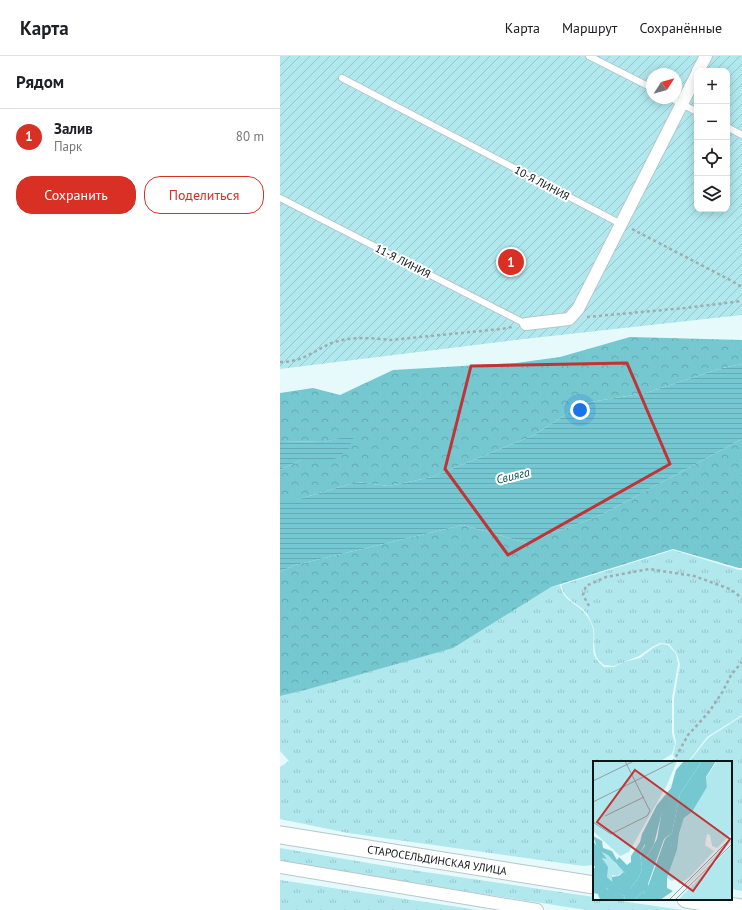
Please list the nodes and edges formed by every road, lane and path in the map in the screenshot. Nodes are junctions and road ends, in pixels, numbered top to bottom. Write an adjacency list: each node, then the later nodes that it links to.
1 (589, 56): 6 (lane)
2 (706, 56): 3 (street)
3 (700, 68)
4 (342, 78): 14 (lane, 10-Я ЛИНИЯ)
5 (694, 78): 7 (street)
6 (646, 85)
7 (682, 94)
8 (676, 104): 14 (street)
9 (682, 104): 10 (lane)
10 (694, 110)
11 (730, 129): 12 (lane)
12 (742, 135)
13 (280, 198): 18 (lane, 11-Я ЛИНИЯ)
14 (621, 224): 15 (path); 17 (street)
15 (742, 287)
16 (742, 301): 17 (path)
17 (569, 318): 18 (street)
18 (526, 324): 19 (path)
19 (280, 362)
20 (742, 598): 21 (path)
21 (588, 606)
22 (742, 662): 23 (path)
23 (674, 761)
24 (280, 835): 26 (main road, СТАРОСЕЛЬДИНСКАЯ УЛИЦА)
25 (280, 868): 29 (street)
26 (593, 885)
27 (692, 900): 28 (main road)
28 (742, 908)
29 (537, 910)

